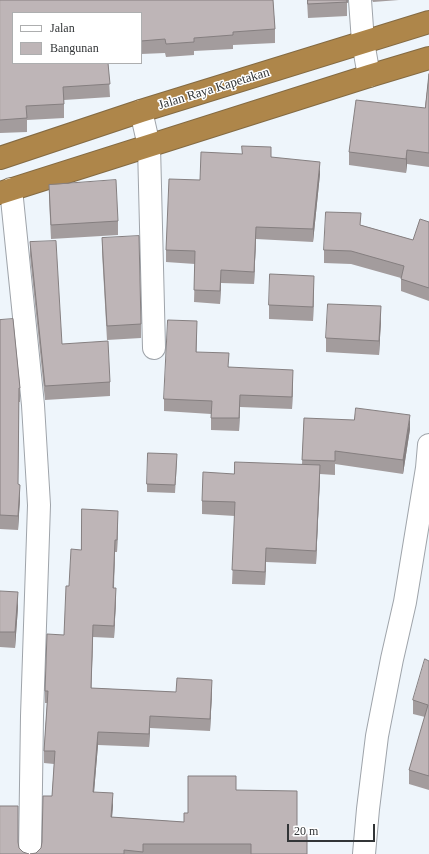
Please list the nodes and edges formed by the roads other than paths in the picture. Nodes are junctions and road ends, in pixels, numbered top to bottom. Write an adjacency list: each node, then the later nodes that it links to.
1 (360, 0): 3 (street)
2 (429, 22): 3 (highway, Jalan Raya Kapetakan)
3 (363, 42): 5 (street); 6 (highway, Jalan Raya Kapetakan)
4 (429, 58): 5 (highway)
5 (369, 76): 7 (highway)
6 (141, 111): 7 (street); 8 (highway, Jalan Raya Kapetakan)
7 (149, 146): 9 (highway); 10 (street)
8 (0, 158)
9 (6, 191): 12 (street)
10 (154, 348)
11 (429, 445): 13 (street)
12 (30, 854)
13 (364, 854)

